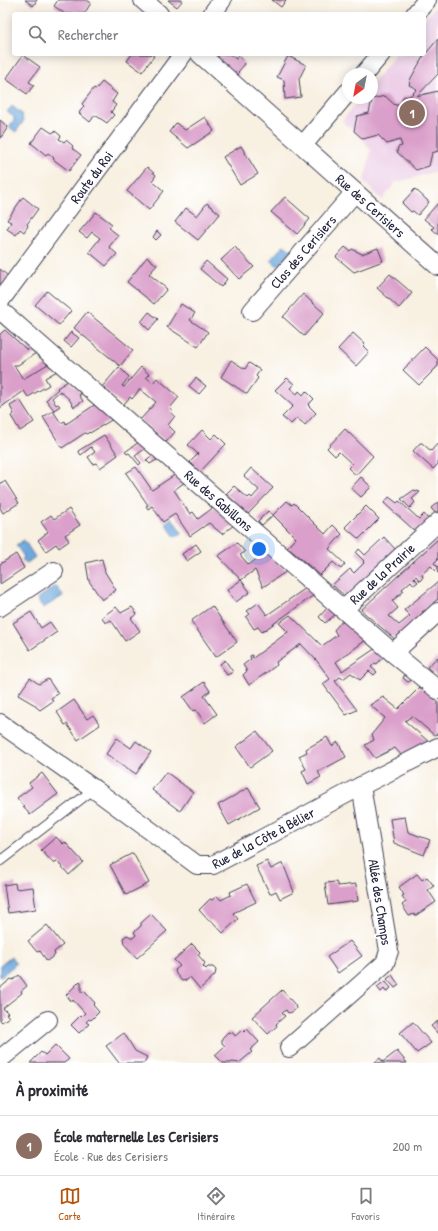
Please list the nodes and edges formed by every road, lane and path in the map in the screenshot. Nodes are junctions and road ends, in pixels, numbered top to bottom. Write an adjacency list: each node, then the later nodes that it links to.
1 (143, 0): 4 (street)
2 (222, 0): 5 (street)
3 (427, 0): 6 (street)
4 (157, 12)
5 (213, 12)
6 (417, 12)
7 (183, 56): 15 (street, Route du Roi)
8 (202, 56): 12 (street, Rue des Cerisiers)
9 (379, 56): 10 (street)
10 (369, 68)
11 (342, 99): 12 (street)
12 (303, 145): 13 (street, Rue des Cerisiers)
13 (355, 192): 14 (street, Rue des Cerisiers); 17 (street, Clos des Cerisiers)
14 (438, 266)
15 (0, 301)
16 (0, 310): 21 (street, Rue des Gabillons)
17 (252, 311)
18 (438, 522): 21 (street, Rue de la Prairie)
19 (54, 571): 20 (street)
20 (0, 607)
21 (344, 609): 23 (street, Rue des Gabillons)
22 (438, 612): 23 (street)
23 (393, 653): 24 (street, Rue des Gabillons)
24 (438, 690)
25 (0, 724): 28 (street, Rue de la Côte à Bélier)
26 (438, 747): 27 (street, Rue de la Côte à Bélier)
27 (361, 786): 28 (street, Rue de la Côte à Bélier); 31 (street, Allée des Champs)
28 (94, 789): 29 (lane)
29 (0, 860)
30 (48, 1020): 32 (street)
31 (289, 1048)
32 (0, 1059)

